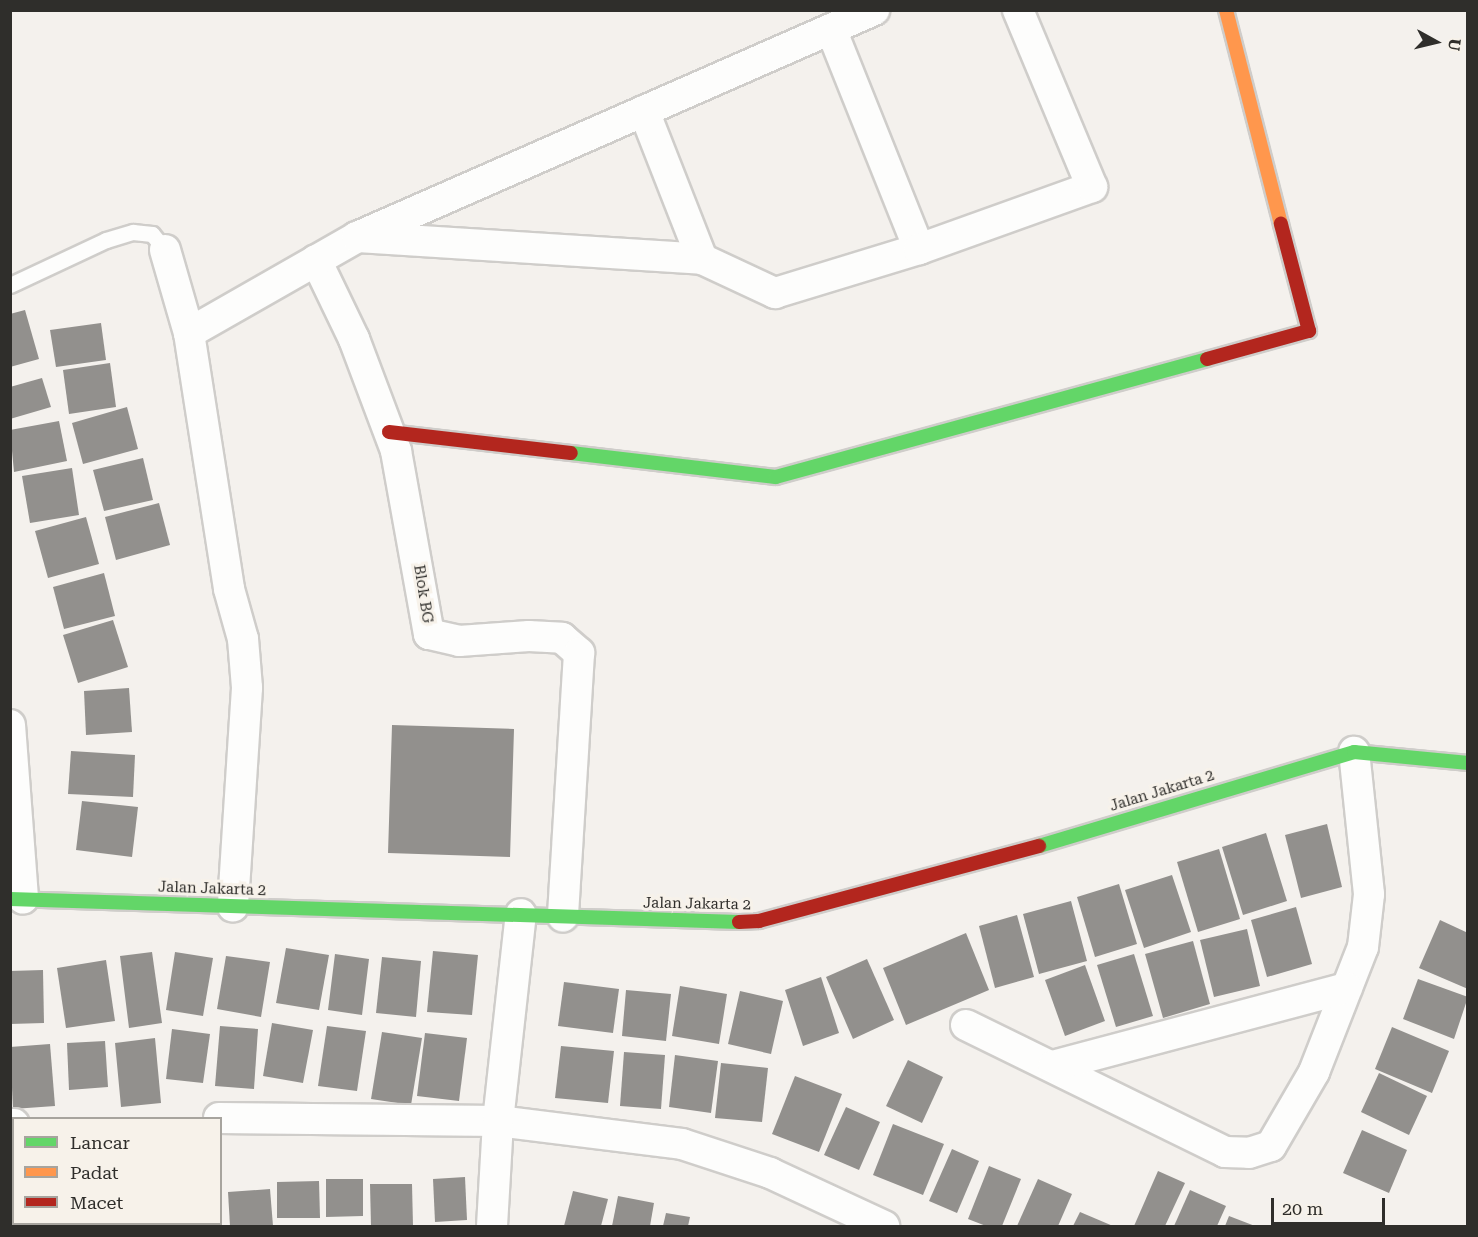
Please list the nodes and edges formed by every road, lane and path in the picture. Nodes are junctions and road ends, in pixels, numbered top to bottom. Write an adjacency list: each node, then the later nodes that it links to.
1 (874, 10): 4 (street)
2 (1018, 10): 7 (street)
3 (1226, 10): 13 (street)
4 (831, 29): 5 (street); 7 (street)
5 (644, 111): 6 (street); 9 (street)
6 (357, 237): 9 (street); 10 (street)
7 (920, 249): 9 (street)
8 (165, 250): 11 (lane); 12 (street)
9 (702, 259)
10 (316, 260): 12 (street); 13 (street, Blok BG)
11 (10, 285)
12 (189, 333): 18 (street)
13 (389, 432): 20 (street, Blok BG)
14 (10, 725): 17 (street)
15 (1354, 752): 16 (street, Jalan Jakarta 2); 20 (street, Jalan Jakarta 2); 21 (street)
16 (1467, 763)
17 (17, 899): 18 (street, Jalan Jakarta 2)
18 (232, 907): 19 (street, Jalan Jakarta 2)
19 (521, 915): 20 (street, Jalan Jakarta 2); 25 (street)
20 (563, 916)
21 (1347, 988): 23 (street); 23 (street)
22 (966, 1025): 23 (street)
23 (1053, 1066)
24 (222, 1119): 25 (street)
25 (498, 1121): 26 (street); 27 (street)
26 (492, 1227)
27 (884, 1227)

